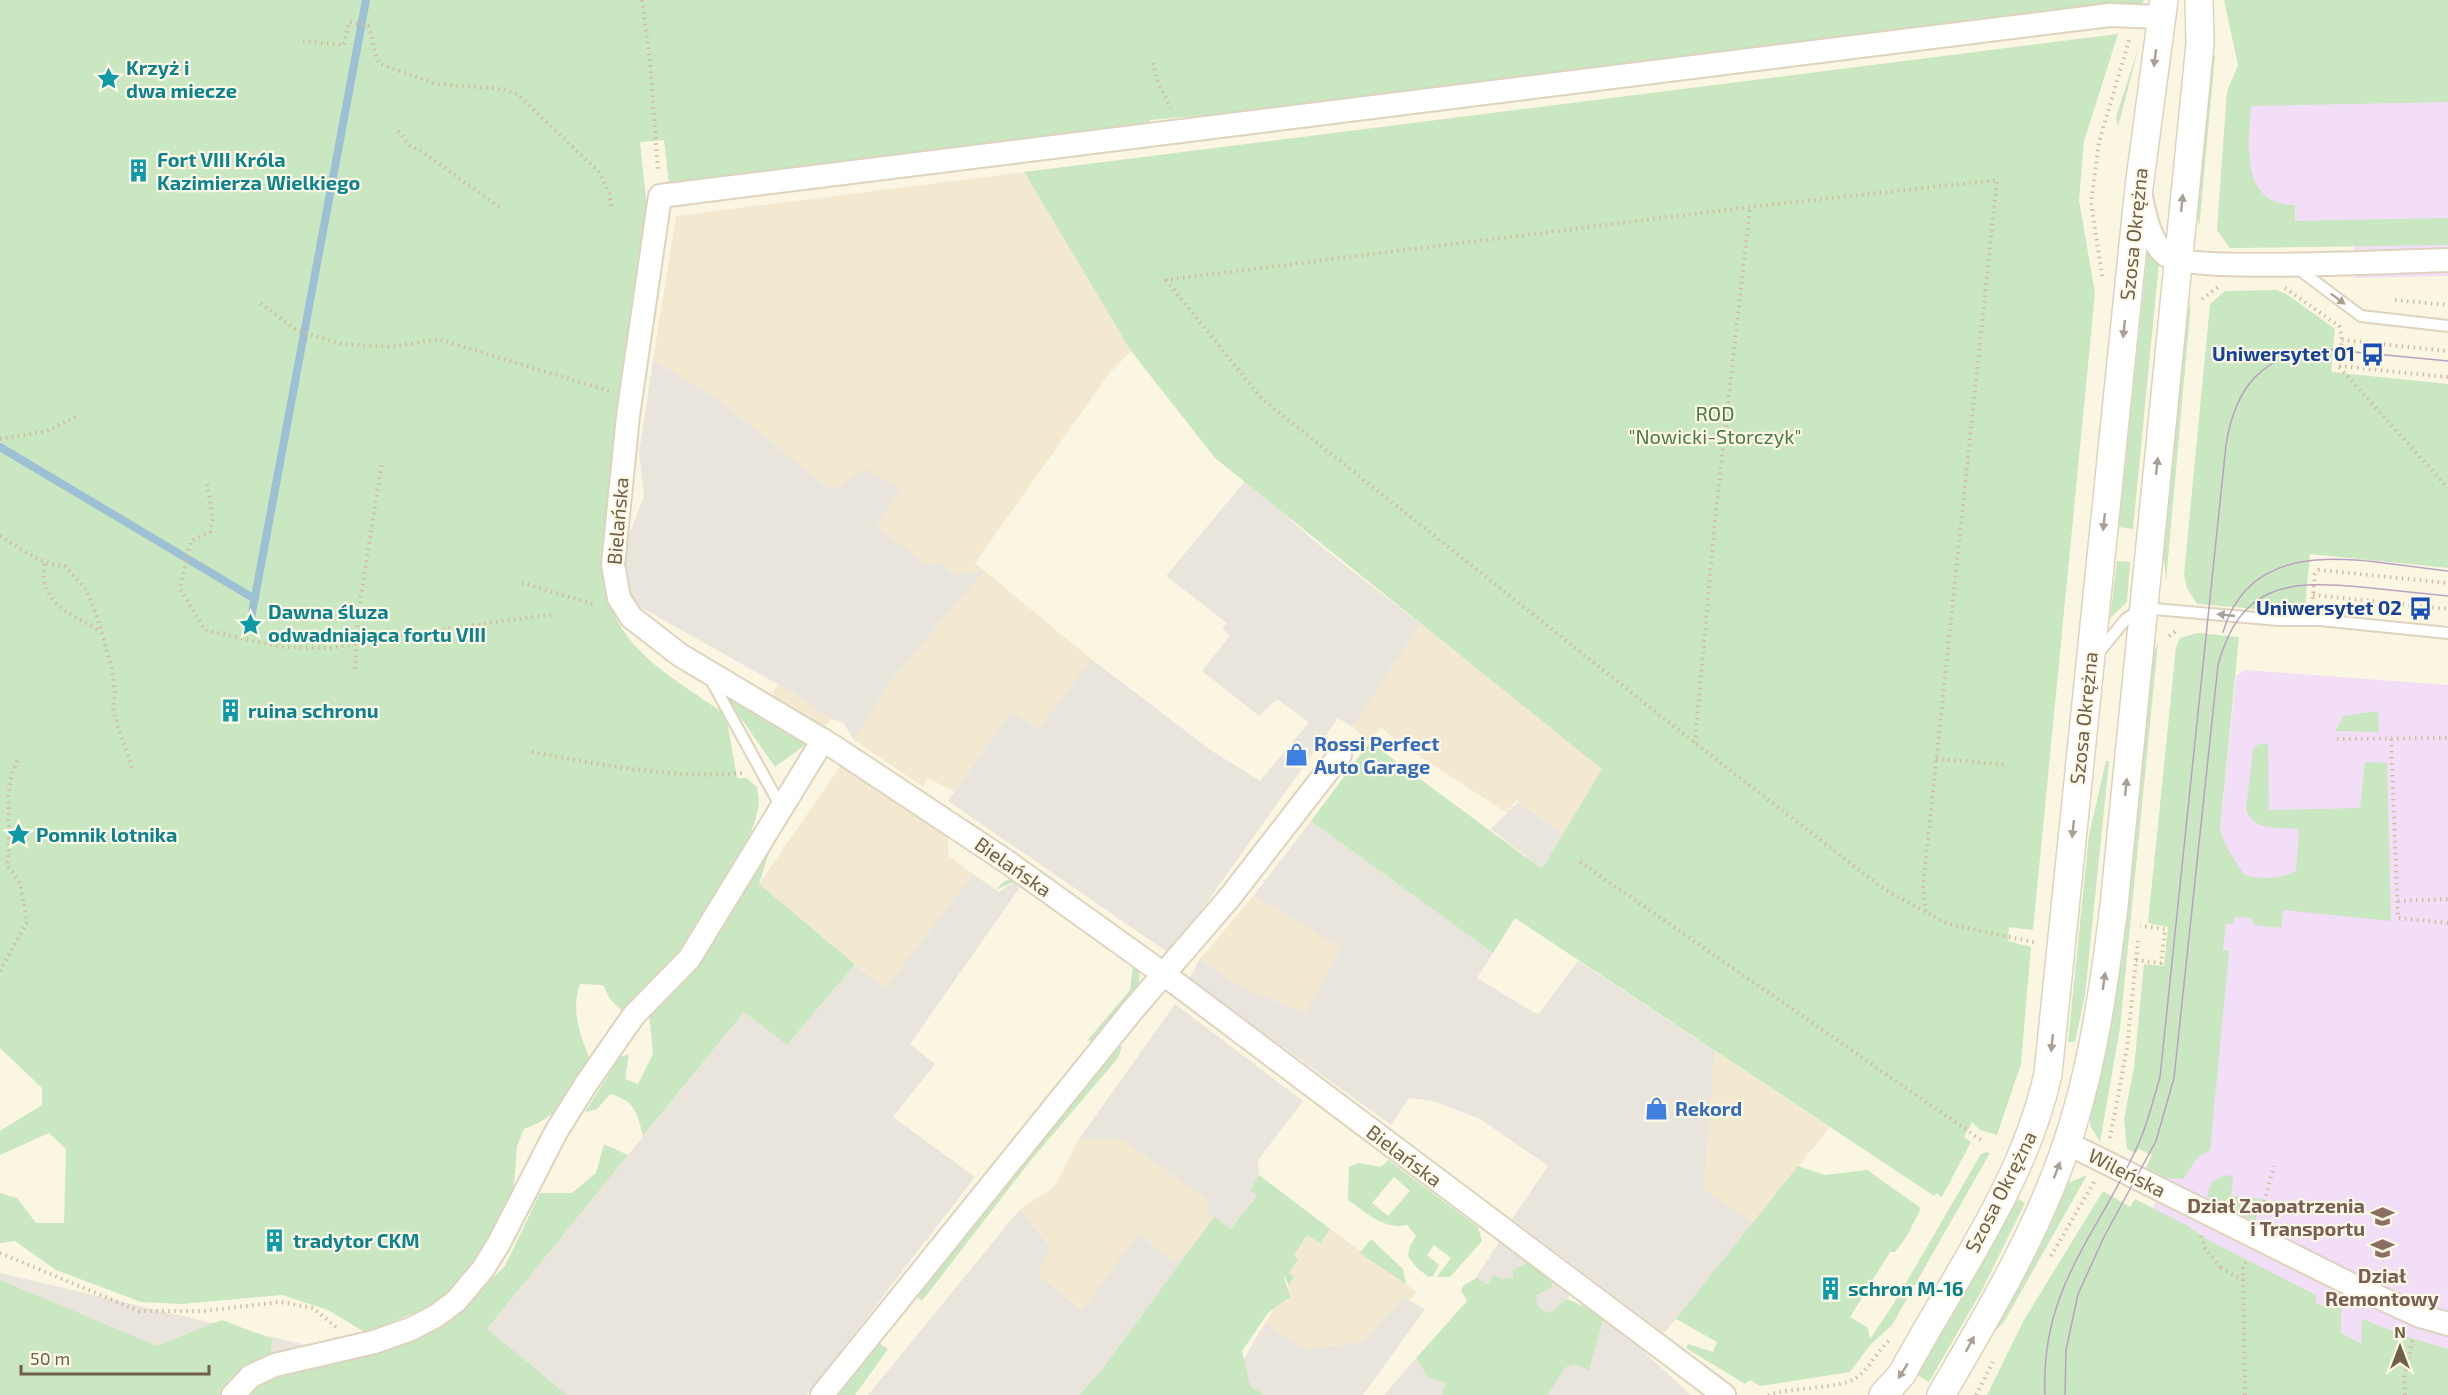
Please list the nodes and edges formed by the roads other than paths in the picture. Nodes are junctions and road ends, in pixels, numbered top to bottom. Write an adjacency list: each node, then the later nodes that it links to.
1 (2199, 0): 5 (street, Szosa Okrężna, one-way to 1)
2 (2163, 9): 3 (street, Szosa Okrężna, one-way to 3); 11 (street, Bielańska)
3 (2139, 187): 5 (street); 10 (street, Szosa Okrężna, one-way to 10)
4 (2448, 260): 6 (street)
5 (2176, 262): 6 (street); 8 (street, Szosa Okrężna, one-way to 5)
6 (2291, 264): 7 (lane, one-way to 7)
7 (2448, 326)
8 (2143, 608): 9 (lane, one-way to 8); 10 (lane); 16 (street, Szosa Okrężna, one-way to 8)
9 (2448, 633)
10 (2089, 666): 21 (street, Szosa Okrężna, one-way to 21)
11 (706, 670): 12 (street, Bielańska); 14 (lane)
12 (823, 740): 14 (street); 15 (street, Bielańska)
13 (1340, 755): 15 (street)
14 (782, 807): 18 (street)
15 (1165, 975): 19 (street); 20 (street, Bielańska)
16 (2067, 1143): 17 (street, Wileńska); 22 (street, Szosa Okrężna, one-way to 16)
17 (2448, 1324)
18 (233, 1395)
19 (822, 1395)
20 (1724, 1395)
21 (1883, 1395)
22 (1941, 1395)

